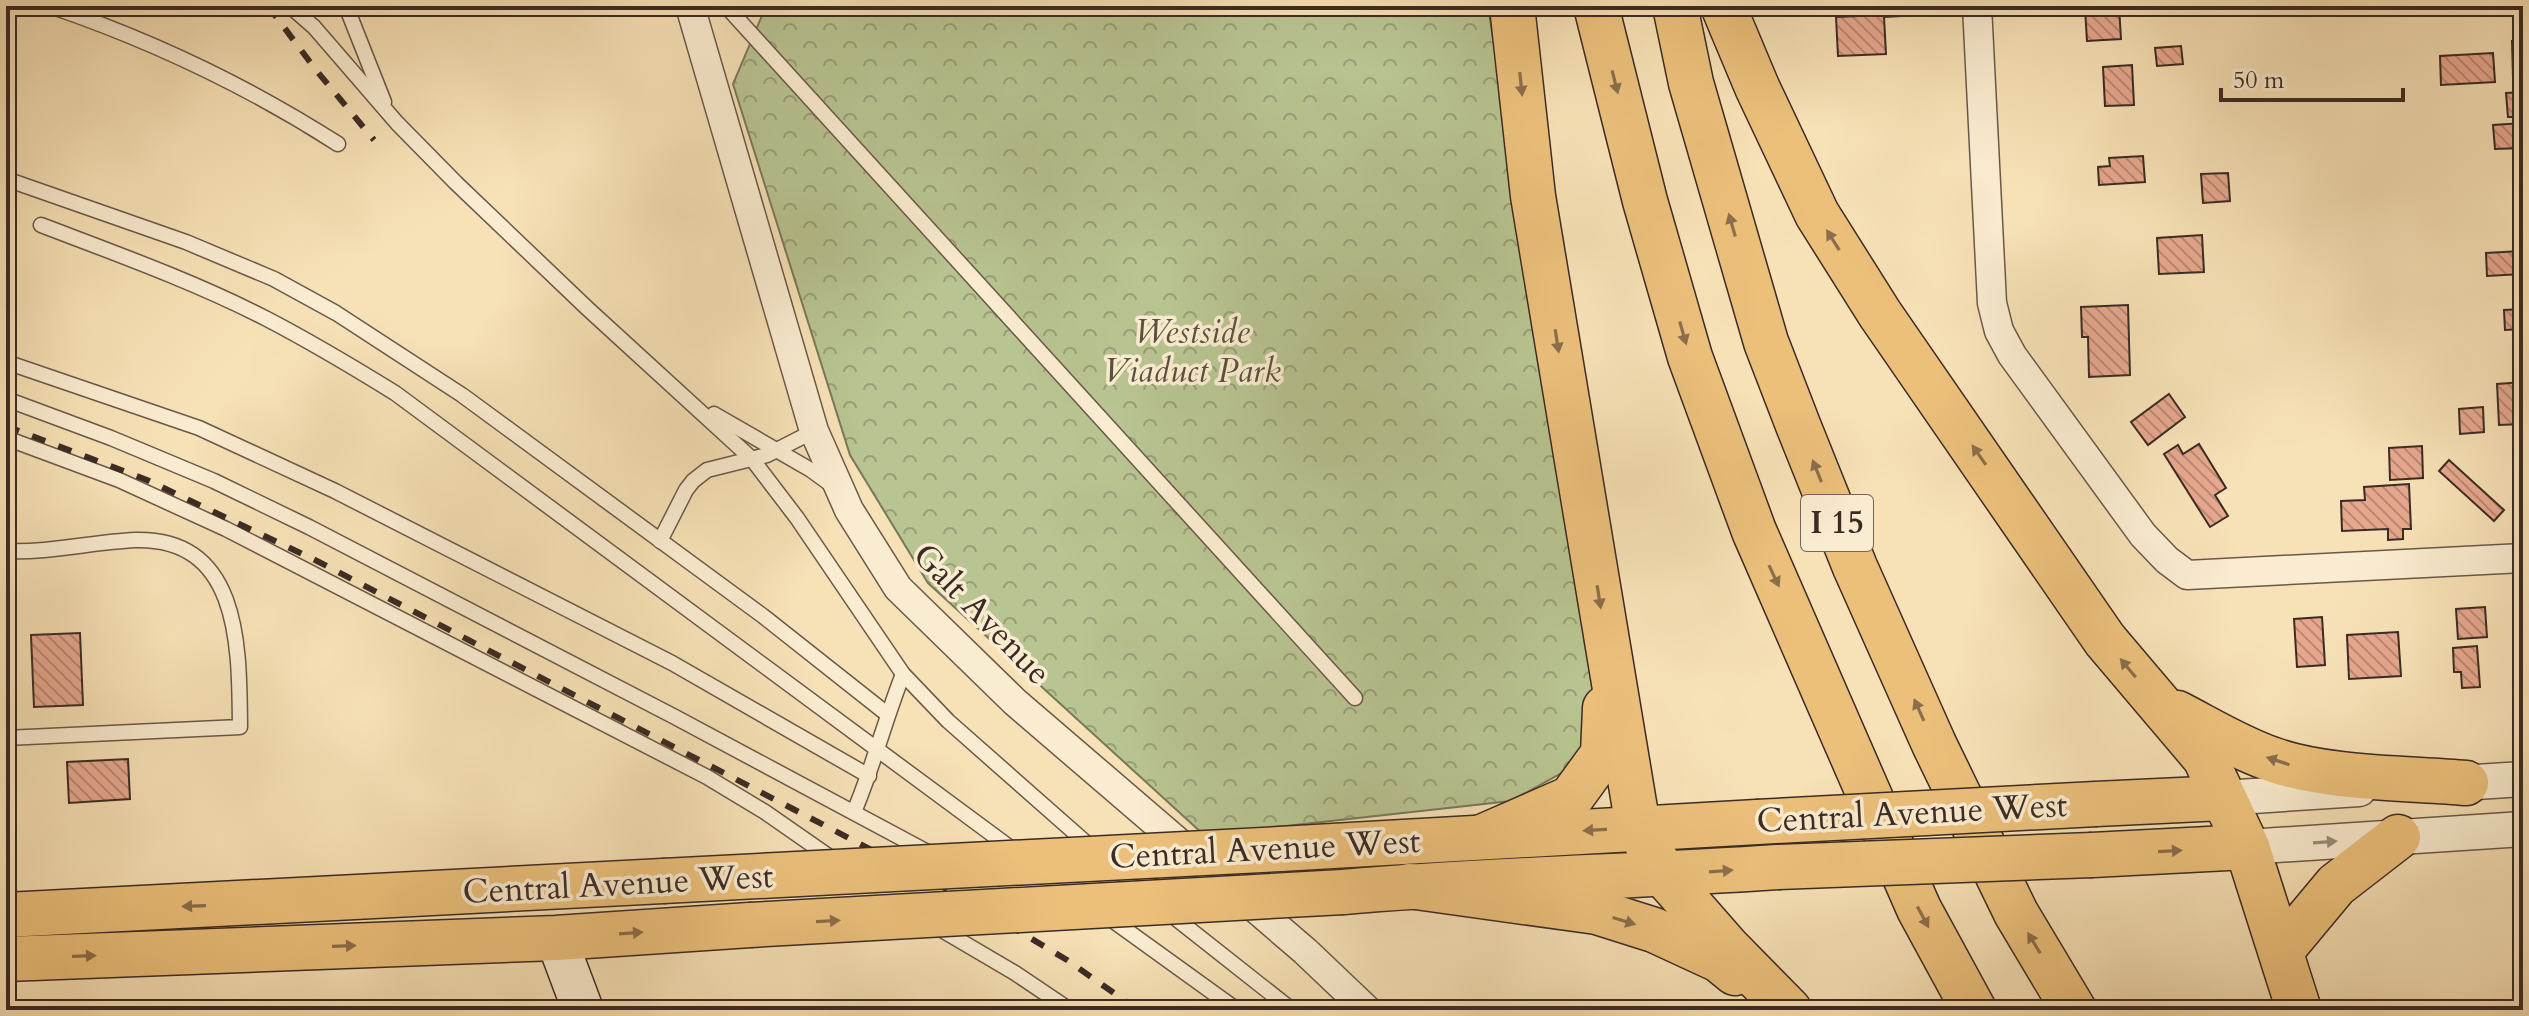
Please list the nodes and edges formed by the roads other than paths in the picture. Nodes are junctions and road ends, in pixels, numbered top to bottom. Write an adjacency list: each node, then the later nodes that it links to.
1 (96, 6): 11 (lane)
2 (290, 6): 12 (lane)
3 (346, 6): 12 (lane)
4 (690, 6): 19 (street, Galt Avenue)
5 (726, 6): 29 (lane)
6 (1512, 6): 27 (highway, one-way to 27)
7 (1596, 6): 65 (highway, I 15, one-way to 65)
8 (1675, 6): 66 (highway, I 15, one-way to 8)
9 (1723, 6): 30 (highway, one-way to 9)
10 (1977, 6): 26 (street)
11 (56, 8): 13 (lane)
12 (397, 123): 18 (lane)
13 (338, 144)
14 (6, 179): 24 (lane)
15 (41, 225): 33 (lane)
16 (6, 362): 34 (lane)
17 (6, 399): 38 (lane)
18 (691, 402): 21 (lane); 22 (lane)
19 (814, 431): 21 (lane); 23 (street, Galt Avenue)
20 (6, 438): 49 (lane)
21 (777, 450): 22 (lane); 23 (lane)
22 (752, 459): 24 (lane); 28 (lane)
23 (842, 494): 62 (street, Galt Avenue)
24 (660, 541): 31 (lane)
25 (6, 551): 32 (lane)
26 (2523, 558)
27 (1608, 653): 39 (highway); 41 (highway)
28 (903, 674): 31 (lane); 44 (lane)
29 (1355, 698)
30 (2157, 703): 36 (highway, one-way to 30); 37 (highway)
31 (887, 714): 33 (lane)
32 (6, 738)
33 (877, 751): 34 (lane); 45 (lane)
34 (869, 776): 38 (lane)
35 (2523, 779): 36 (street, Central Avenue West)
36 (2466, 783): 37 (street, Central Avenue West)
37 (2223, 798): 39 (highway, Central Avenue West, bridge); 43 (highway)
38 (854, 812): 47 (lane)
39 (1638, 827): 41 (highway, Central Avenue West, one-way to 41); 46 (highway)
40 (2523, 829): 42 (street, Central Avenue West)
41 (1482, 837): 49 (highway, Central Avenue West, bridge)
42 (2398, 837): 43 (street, Central Avenue West, one-way to 42); 56 (highway)
43 (2247, 847): 46 (highway, Central Avenue West, one-way to 43, bridge); 56 (highway)
44 (1117, 869)
45 (1046, 874)
46 (1664, 875): 48 (highway, Central Avenue West); 64 (highway)
47 (974, 881)
48 (1409, 886): 55 (highway, Central Avenue West, one-way to 48, bridge); 63 (highway, one-way to 63)
49 (883, 887): 51 (highway, Central Avenue West, bridge); 59 (lane)
50 (1139, 888): 61 (lane)
51 (671, 891): 53 (highway, Central Avenue West); 55 (highway)
52 (1071, 891): 60 (lane)
53 (249, 904): 54 (highway, Central Avenue West, one-way to 54); 55 (highway)
54 (6, 915)
55 (556, 938): 57 (highway, Central Avenue West, one-way to 55); 58 (main road)
56 (2281, 951): 67 (highway)
57 (6, 959)
58 (583, 1010)
59 (1070, 1010)
60 (1237, 1010)
61 (1292, 1010)
62 (1367, 1010)
63 (1780, 1010)
64 (1789, 1010)
65 (1974, 1010)
66 (2074, 1010)
67 (2299, 1010)

